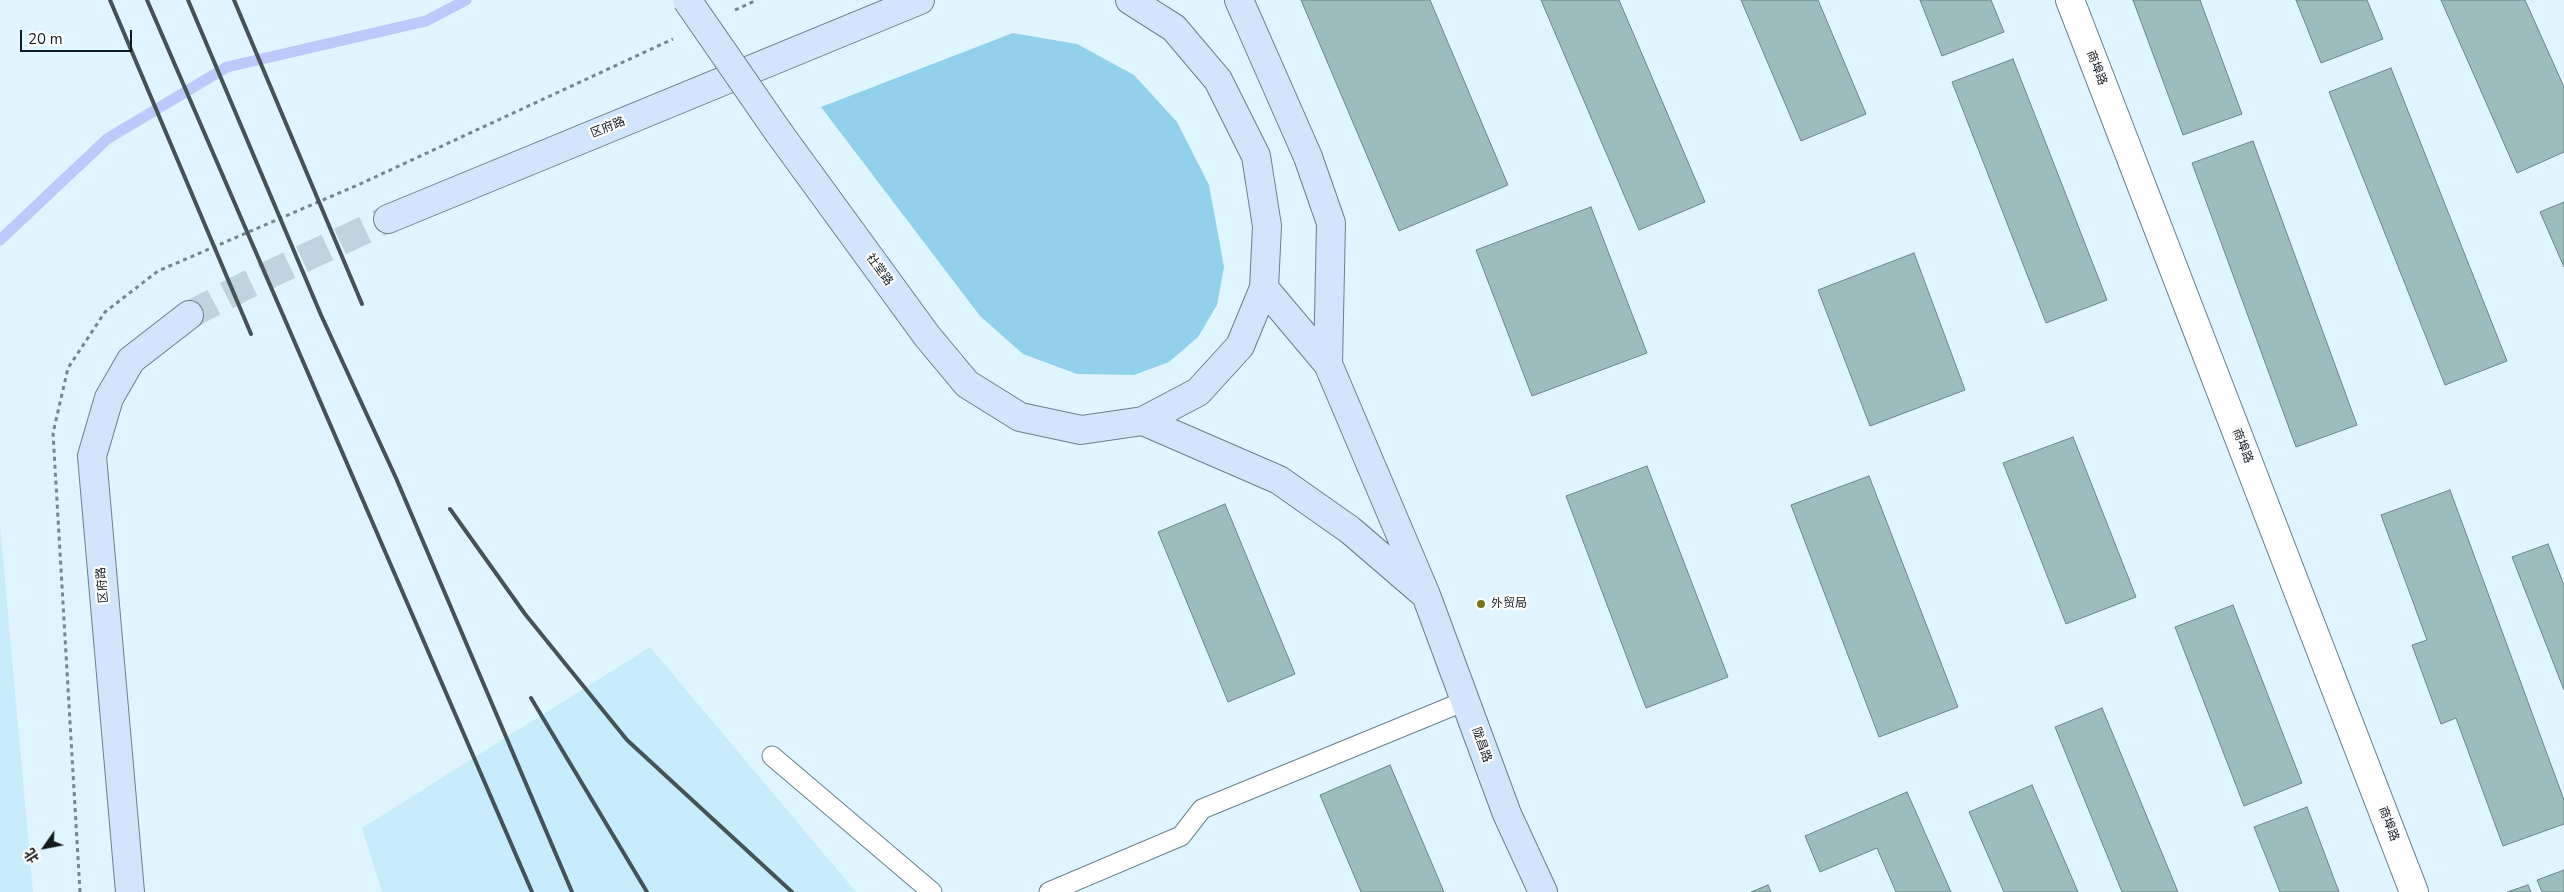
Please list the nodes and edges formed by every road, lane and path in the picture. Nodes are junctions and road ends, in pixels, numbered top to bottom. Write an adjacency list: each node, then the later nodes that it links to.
1 (687, 0): 15 (main road, 社堂路, bridge)
2 (757, 0): 8 (path)
3 (874, 0): 9 (main road)
4 (920, 0): 9 (main road)
5 (1130, 0): 12 (main road)
6 (1238, 0): 14 (main road)
7 (2070, 0): 24 (street, 商埠路)
8 (730, 12)
9 (827, 37): 11 (main road, 区府路)
10 (676, 38): 19 (path)
11 (388, 219)
12 (1264, 288): 14 (main road); 15 (main road)
13 (189, 315): 20 (main road, 区府路)
14 (1328, 364): 16 (main road, 陇昌路)
15 (1143, 421): 16 (main road)
16 (1426, 595): 17 (main road, 陇昌路)
17 (1465, 702): 22 (lane); 23 (main road, 陇昌路)
18 (772, 756): 21 (lane)
19 (80, 892)
20 (130, 892)
21 (932, 892)
22 (1049, 892)
23 (1543, 892)
24 (2414, 892)

